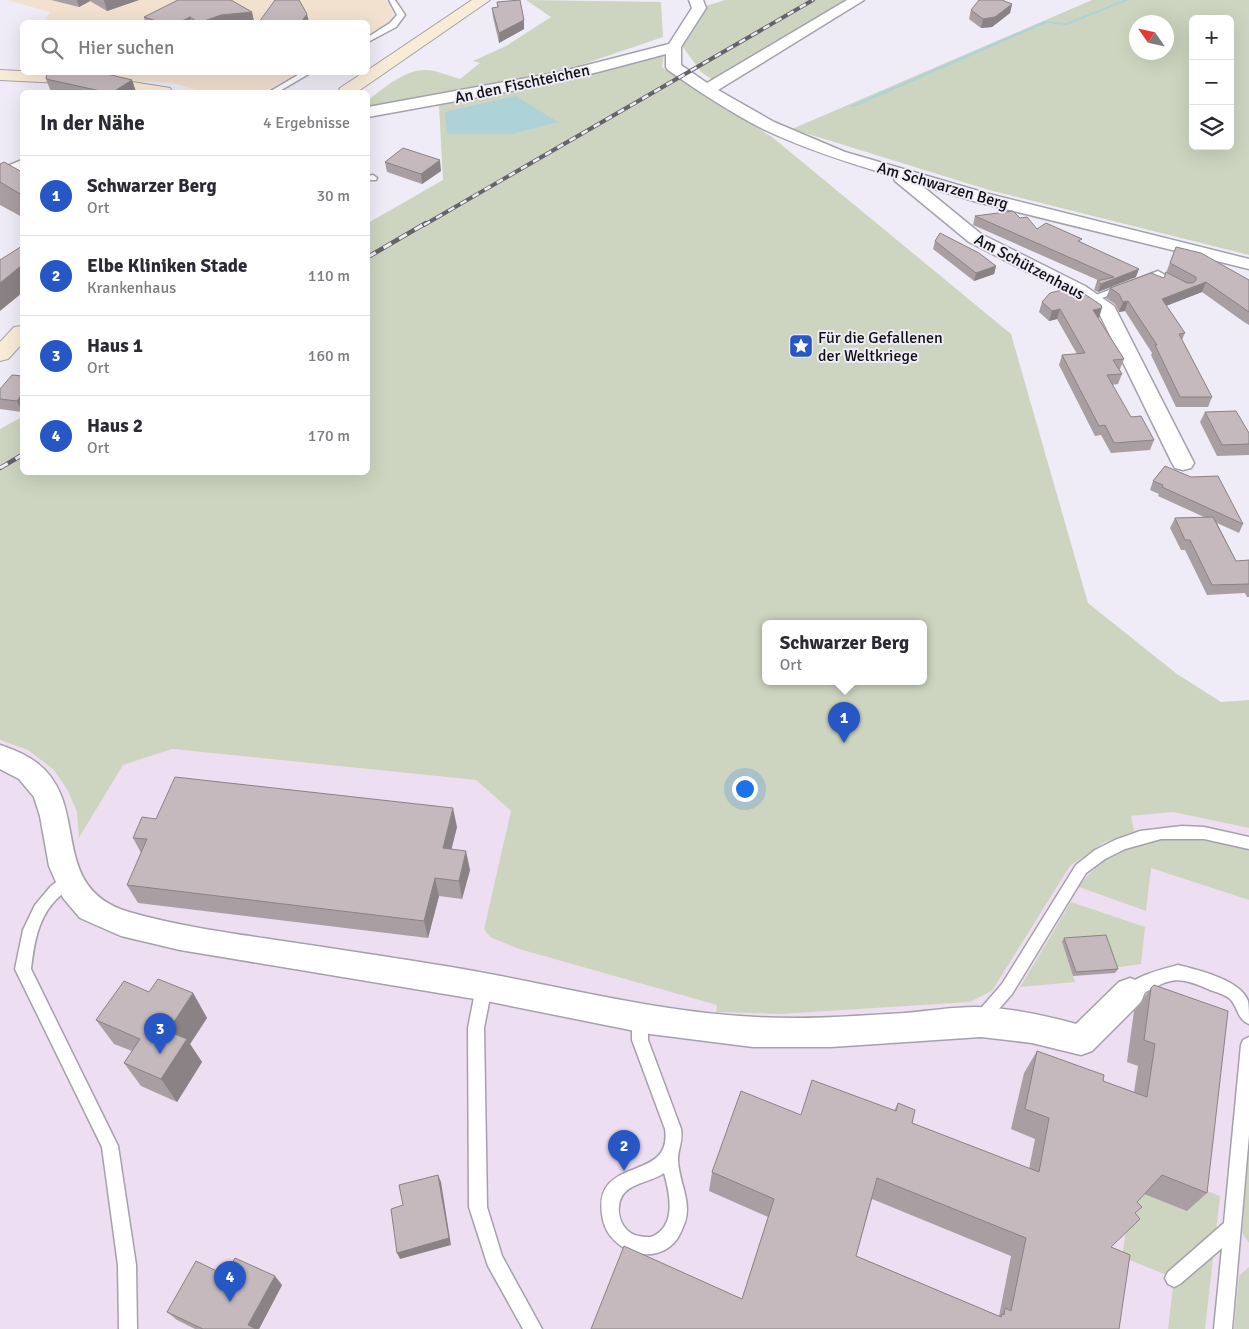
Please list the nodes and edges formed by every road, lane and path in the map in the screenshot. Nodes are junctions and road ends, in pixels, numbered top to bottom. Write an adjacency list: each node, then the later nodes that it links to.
1 (392, 0): 5 (lane)
2 (482, 0): 11 (main road)
3 (858, 0): 12 (street)
4 (699, 1): 6 (street)
5 (370, 39)
6 (674, 47): 12 (street, Am Schwarzen Berg); 13 (street, An den Fischteichen)
7 (0, 75): 9 (main road)
8 (304, 75): 10 (lane)
9 (151, 90)
10 (277, 90)
11 (349, 90)
12 (707, 90): 15 (street, Am Schwarzen Berg)
13 (370, 112)
14 (20, 166): 16 (street)
15 (891, 170): 17 (street, Am Schwarzen Berg); 19 (street, Am Schützenhaus)
16 (0, 175)
17 (1249, 264)
18 (1186, 290): 19 (lane)
19 (1091, 299): 22 (street, Am Schützenhaus)
20 (20, 334): 21 (main road)
21 (0, 354)
22 (1183, 463)
23 (0, 756): 25 (street)
24 (1249, 843): 30 (lane)
25 (67, 880): 26 (street); 35 (lane)
26 (484, 987): 29 (street); 36 (lane)
27 (1130, 992): 28 (lane); 30 (street)
28 (1249, 1017)
29 (640, 1019): 30 (street); 32 (lane)
30 (979, 1022)
31 (1249, 1045): 33 (lane)
32 (670, 1157): 32 (lane)
33 (1233, 1226): 34 (lane); 37 (lane)
34 (1174, 1278)
35 (128, 1329)
36 (533, 1329)
37 (1222, 1329)

